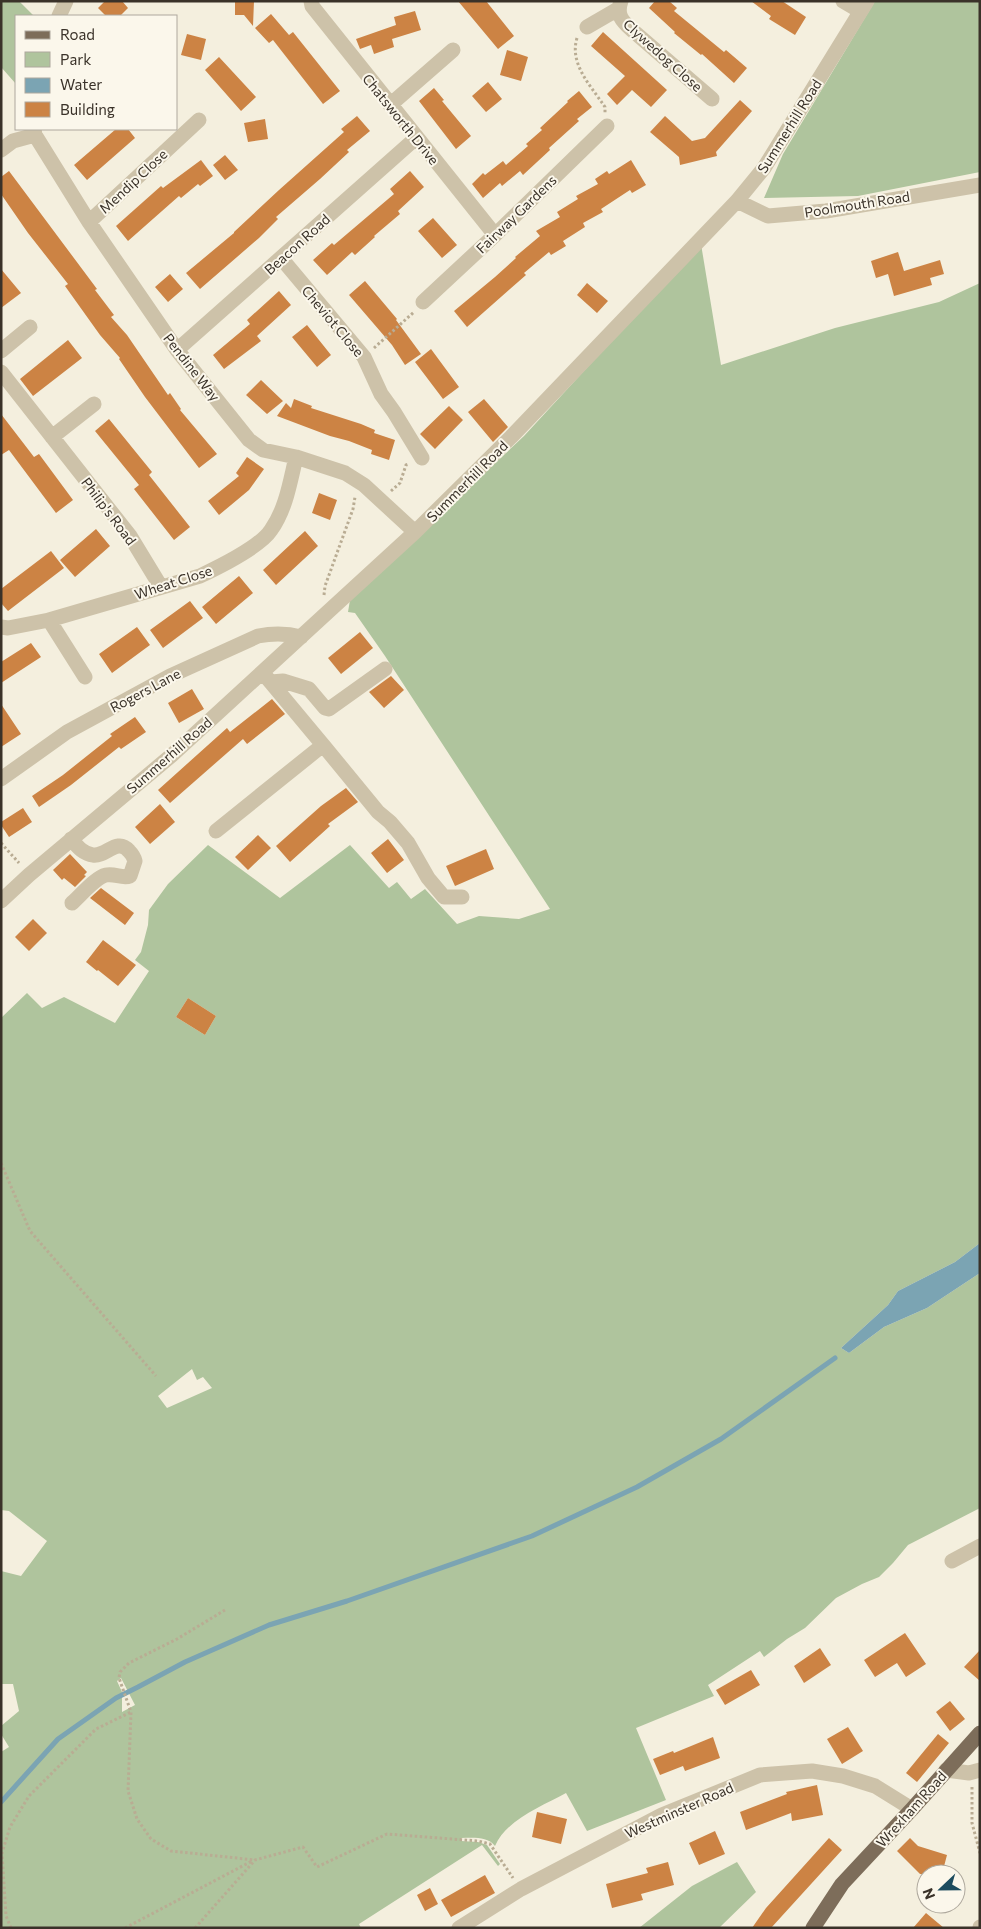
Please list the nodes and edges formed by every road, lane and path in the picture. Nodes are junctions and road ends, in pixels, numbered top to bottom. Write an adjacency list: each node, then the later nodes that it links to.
1 (66, 1): 6 (street)
2 (311, 1): 10 (street, Chatsworth Drive)
3 (843, 1): 5 (street)
4 (620, 5): 7 (street, Clywedog Close); 9 (street, Clywedog Close)
5 (864, 6): 17 (street, Summerhill Road)
6 (59, 15)
7 (587, 27): 12 (path)
8 (453, 50): 10 (street)
9 (712, 99)
10 (390, 105): 14 (street, Chatsworth Drive)
11 (199, 120): 18 (street, Mendip Close)
12 (607, 126): 19 (street, Fairway Gardens)
13 (34, 132): 15 (street); 18 (street, Pendine Way)
14 (416, 138): 19 (street, Chatsworth Drive); 20 (street, Beacon Road)
15 (1, 150)
16 (980, 184): 17 (street, Poolmouth Road)
17 (737, 201): 33 (street, Summerhill Road)
18 (89, 222): 23 (street, Pendine Way)
19 (495, 235): 21 (street, Fairway Gardens)
20 (281, 258): 23 (street, Beacon Road); 25 (street, Cheviot Close)
21 (423, 302): 25 (path)
22 (30, 327): 24 (street)
23 (177, 350): 29 (street, Pendine Way)
24 (1, 351)
25 (364, 357): 30 (street, Cheviot Close)
26 (1, 372): 28 (street, Philip's Road)
27 (94, 404): 28 (street)
28 (52, 437): 34 (street, Philip's Road)
29 (296, 457): 31 (street, Pendine Way); 34 (street, Wheat Close)
30 (422, 458): 32 (path)
31 (358, 481): 32 (street, Pendine Way); 35 (path)
32 (381, 500): 33 (street, Pendine Way)
33 (415, 532): 35 (street, Summerhill Road)
34 (161, 587): 36 (street, Wheat Close)
35 (321, 618): 38 (street, Summerhill Road)
36 (49, 620): 37 (street, Wheat Close); 40 (street)
37 (1, 627)
38 (301, 637): 41 (street, Summerhill Road); 43 (street, Rogers Lane)
39 (384, 669): 41 (street)
40 (85, 676)
41 (267, 677): 42 (street); 45 (street, Summerhill Road)
42 (324, 745): 44 (street); 48 (street)
43 (1, 779)
44 (216, 831)
45 (71, 840): 47 (street, Summerhill Road); 50 (street)
46 (1, 843): 47 (path)
47 (29, 874): 49 (street, Summerhill Road)
48 (462, 897)
49 (1, 901)
50 (72, 903)
51 (1, 1163): 52 (path)
52 (156, 1376)
53 (980, 1546): 54 (street)
54 (952, 1561)
55 (225, 1610): 56 (path)
56 (131, 1712): 62 (path); 64 (path)
57 (980, 1733): 58 (main road, Wrexham Road)
58 (946, 1770): 59 (street); 60 (main road, Wrexham Road)
59 (976, 1771): 61 (path)
60 (912, 1809): 63 (street, Westminster Road); 68 (main road, Wrexham Road)
61 (980, 1853)
62 (255, 1860): 63 (path); 65 (path); 66 (path)
63 (521, 1889): 67 (street, Westminster Road)
64 (11, 1928)
65 (125, 1928)
66 (195, 1928)
67 (459, 1928)
68 (813, 1928)

